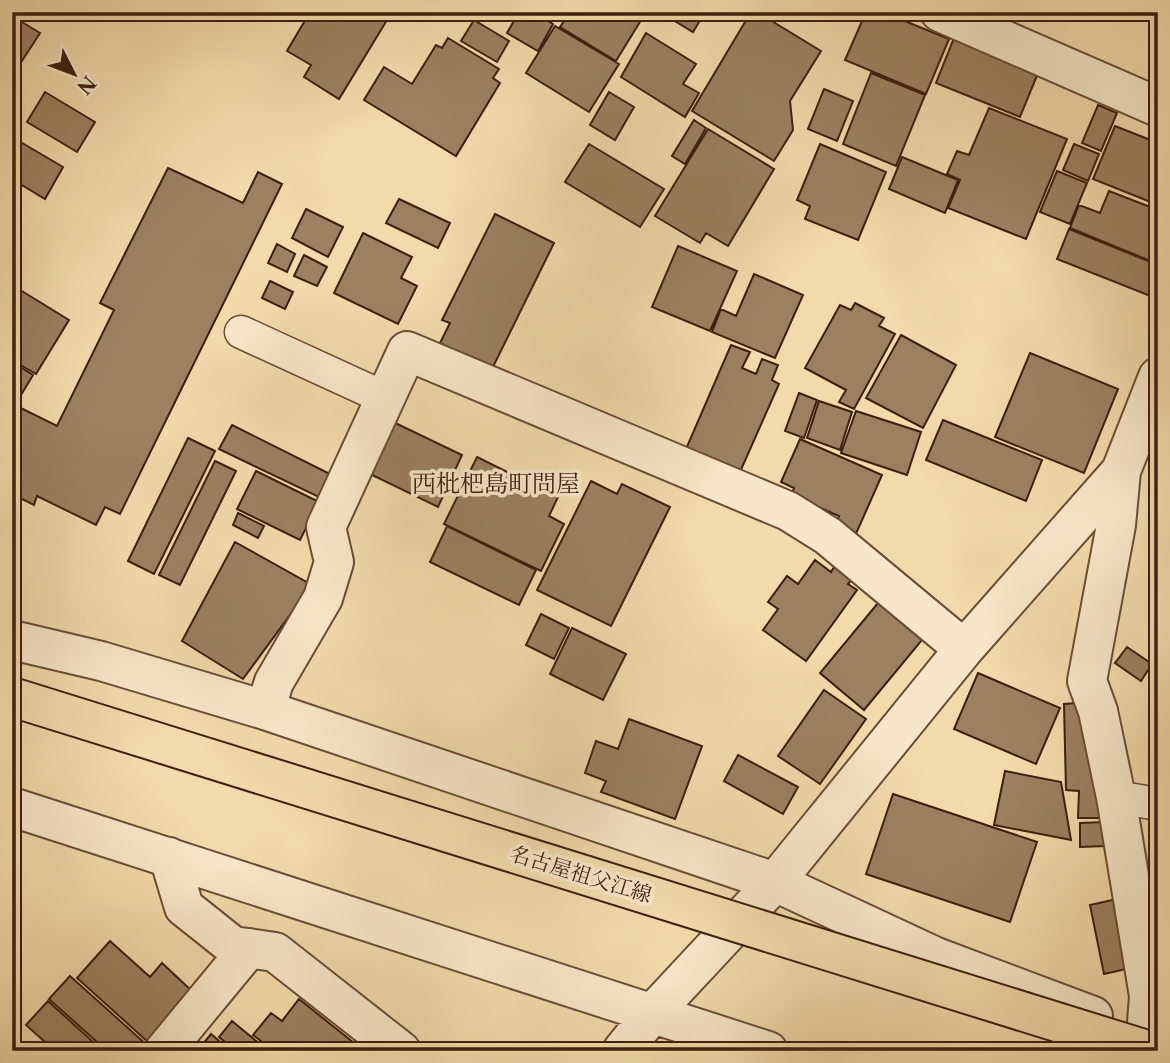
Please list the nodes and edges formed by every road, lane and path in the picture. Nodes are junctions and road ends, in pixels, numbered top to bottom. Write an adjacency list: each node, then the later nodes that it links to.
1 (940, 12): 2 (street)
2 (1158, 107)
3 (241, 332): 5 (lane)
4 (1158, 377): 6 (street)
5 (385, 398): 8 (street); 10 (street)
6 (1121, 471): 8 (street); 11 (street)
7 (12, 640): 10 (street)
8 (964, 649): 15 (street)
9 (12, 697): 18 (main road, 名古屋祖父江線, bridge)
10 (265, 710): 15 (street)
11 (1116, 797): 12 (lane); 18 (street)
12 (1158, 804)
13 (12, 807): 14 (street)
14 (169, 858): 16 (street); 17 (street)
15 (775, 882): 17 (street); 18 (street)
16 (249, 948): 19 (street); 20 (street)
17 (651, 1015): 21 (street); 22 (street)
18 (1151, 1042)
19 (164, 1051)
20 (401, 1051)
21 (622, 1051)
22 (768, 1051)

